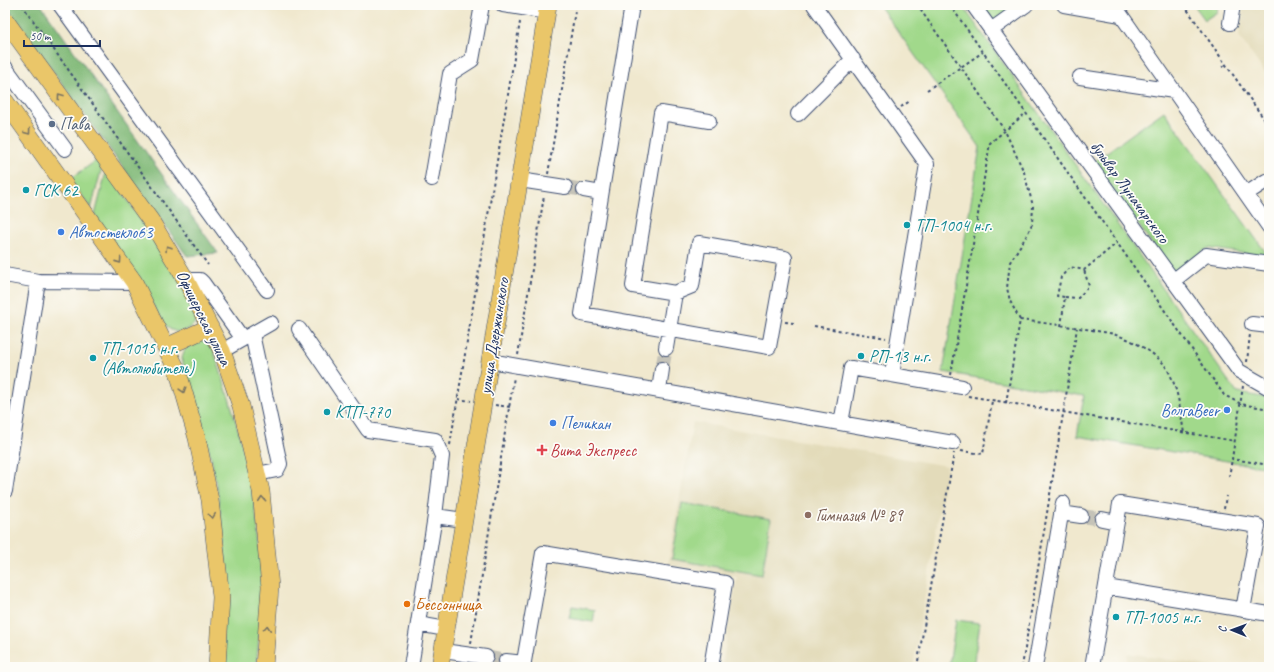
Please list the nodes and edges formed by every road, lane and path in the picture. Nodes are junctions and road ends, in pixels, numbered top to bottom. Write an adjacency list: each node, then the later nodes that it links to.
1 (22, 5): 48 (path)
2 (60, 5): 55 (street)
3 (482, 5): 37 (street)
4 (504, 5): 15 (street)
5 (576, 5): 40 (path)
6 (632, 5): 43 (street)
7 (814, 5): 22 (street)
8 (917, 5): 25 (path)
9 (950, 5): 21 (path)
10 (973, 5): 20 (street, бульвар Луначарского)
11 (1026, 5): 20 (street)
12 (1064, 5): 16 (street)
13 (1184, 5): 23 (path)
14 (1233, 5): 19 (street)
15 (548, 8): 38 (main road, улица Дзержинского)
16 (1118, 10): 29 (street)
17 (5, 20): 51 (main road, Офицерская улица, one-way to 17)
18 (520, 22): 89 (path)
19 (1230, 23)
20 (991, 30): 53 (street, бульвар Луначарского)
21 (983, 52): 25 (path); 32 (path)
22 (853, 60): 31 (street); 69 (street)
23 (1226, 65): 26 (path); 34 (path)
24 (5, 67): 36 (street)
25 (961, 67): 28 (path); 35 (path)
26 (1222, 67)
27 (1080, 77): 29 (street)
28 (927, 90)
29 (1174, 91): 44 (street)
30 (5, 101): 54 (main road, one-way to 54)
31 (798, 114)
32 (1026, 114): 35 (path); 46 (path)
33 (709, 121): 56 (street)
34 (1269, 126)
35 (1005, 131): 58 (path); 78 (path)
36 (65, 149)
37 (432, 179)
38 (520, 180): 40 (street); 73 (main road, улица Дзержинского)
39 (1266, 181): 44 (street)
40 (546, 184): 41 (street); 74 (path)
41 (565, 187)
42 (584, 190): 43 (street)
43 (601, 193): 67 (street)
44 (1246, 194): 45 (street)
45 (1269, 227)
46 (1117, 243): 49 (path); 82 (path)
47 (1269, 264): 53 (street)
48 (208, 266)
49 (1084, 270): 57 (path); 57 (path)
50 (5, 275): 52 (street)
51 (186, 280): 64 (main road, Офицерская улица); 68 (street)
52 (38, 281): 54 (street); 94 (street)
53 (1173, 281): 77 (street, бульвар Луначарского)
54 (134, 282): 70 (main road)
55 (267, 290)
56 (675, 293): 67 (street); 67 (street)
57 (1065, 297): 62 (path)
58 (1020, 320): 62 (path); 81 (path)
59 (271, 323): 68 (street)
60 (1252, 324): 63 (street)
61 (814, 326): 69 (path)
62 (1061, 326): 65 (path)
63 (1269, 326)
64 (210, 327): 70 (main road); 72 (main road, Офицерская улица)
65 (1077, 328): 84 (path); 86 (path)
66 (299, 329): 95 (street)
67 (669, 329): 71 (street)
68 (248, 337): 72 (street); 92 (street)
69 (898, 340): 76 (street)
70 (166, 347): 110 (main road, one-way to 110)
71 (666, 348)
72 (222, 351): 92 (main road, Офицерская улица)
73 (490, 361): 74 (street); 98 (main road, улица Дзержинского)
74 (516, 366): 79 (street); 105 (path)
75 (662, 369): 79 (street)
76 (892, 375): 78 (street); 85 (street)
77 (1269, 388)
78 (959, 389): 80 (path)
79 (659, 391): 85 (street)
80 (992, 400): 81 (path); 114 (path)
81 (1006, 403): 84 (path)
82 (1241, 404): 83 (path); 87 (path)
83 (1269, 409)
84 (1062, 412): 86 (path); 115 (path)
85 (841, 423): 88 (street)
86 (1184, 433): 87 (path)
87 (1235, 441): 90 (path)
88 (953, 443)
89 (450, 449)
90 (1232, 459): 91 (path); 93 (path)
91 (1269, 465)
92 (257, 474): 111 (main road, Офицерская улица, one-way to 92)
93 (1229, 477)
94 (5, 491)
95 (435, 516): 98 (street); 103 (street)
96 (1081, 516): 116 (street)
97 (1102, 519): 99 (street)
98 (464, 520): 104 (main road, улица Дзержинского)
99 (1117, 522): 100 (street); 101 (street)
100 (1106, 588): 101 (street); 117 (street)
101 (1243, 610): 102 (street)
102 (1269, 614)
103 (418, 624): 104 (street); 112 (street)
104 (446, 629): 107 (main road, улица Дзержинского)
105 (469, 655): 106 (street); 107 (street)
106 (486, 657)
107 (441, 659)
108 (506, 661): 109 (street)
109 (524, 665): 113 (street)
110 (217, 667)
111 (264, 667)
112 (411, 667)
113 (711, 667)
114 (917, 667)
115 (1022, 667)
116 (1035, 667)
117 (1092, 667)

